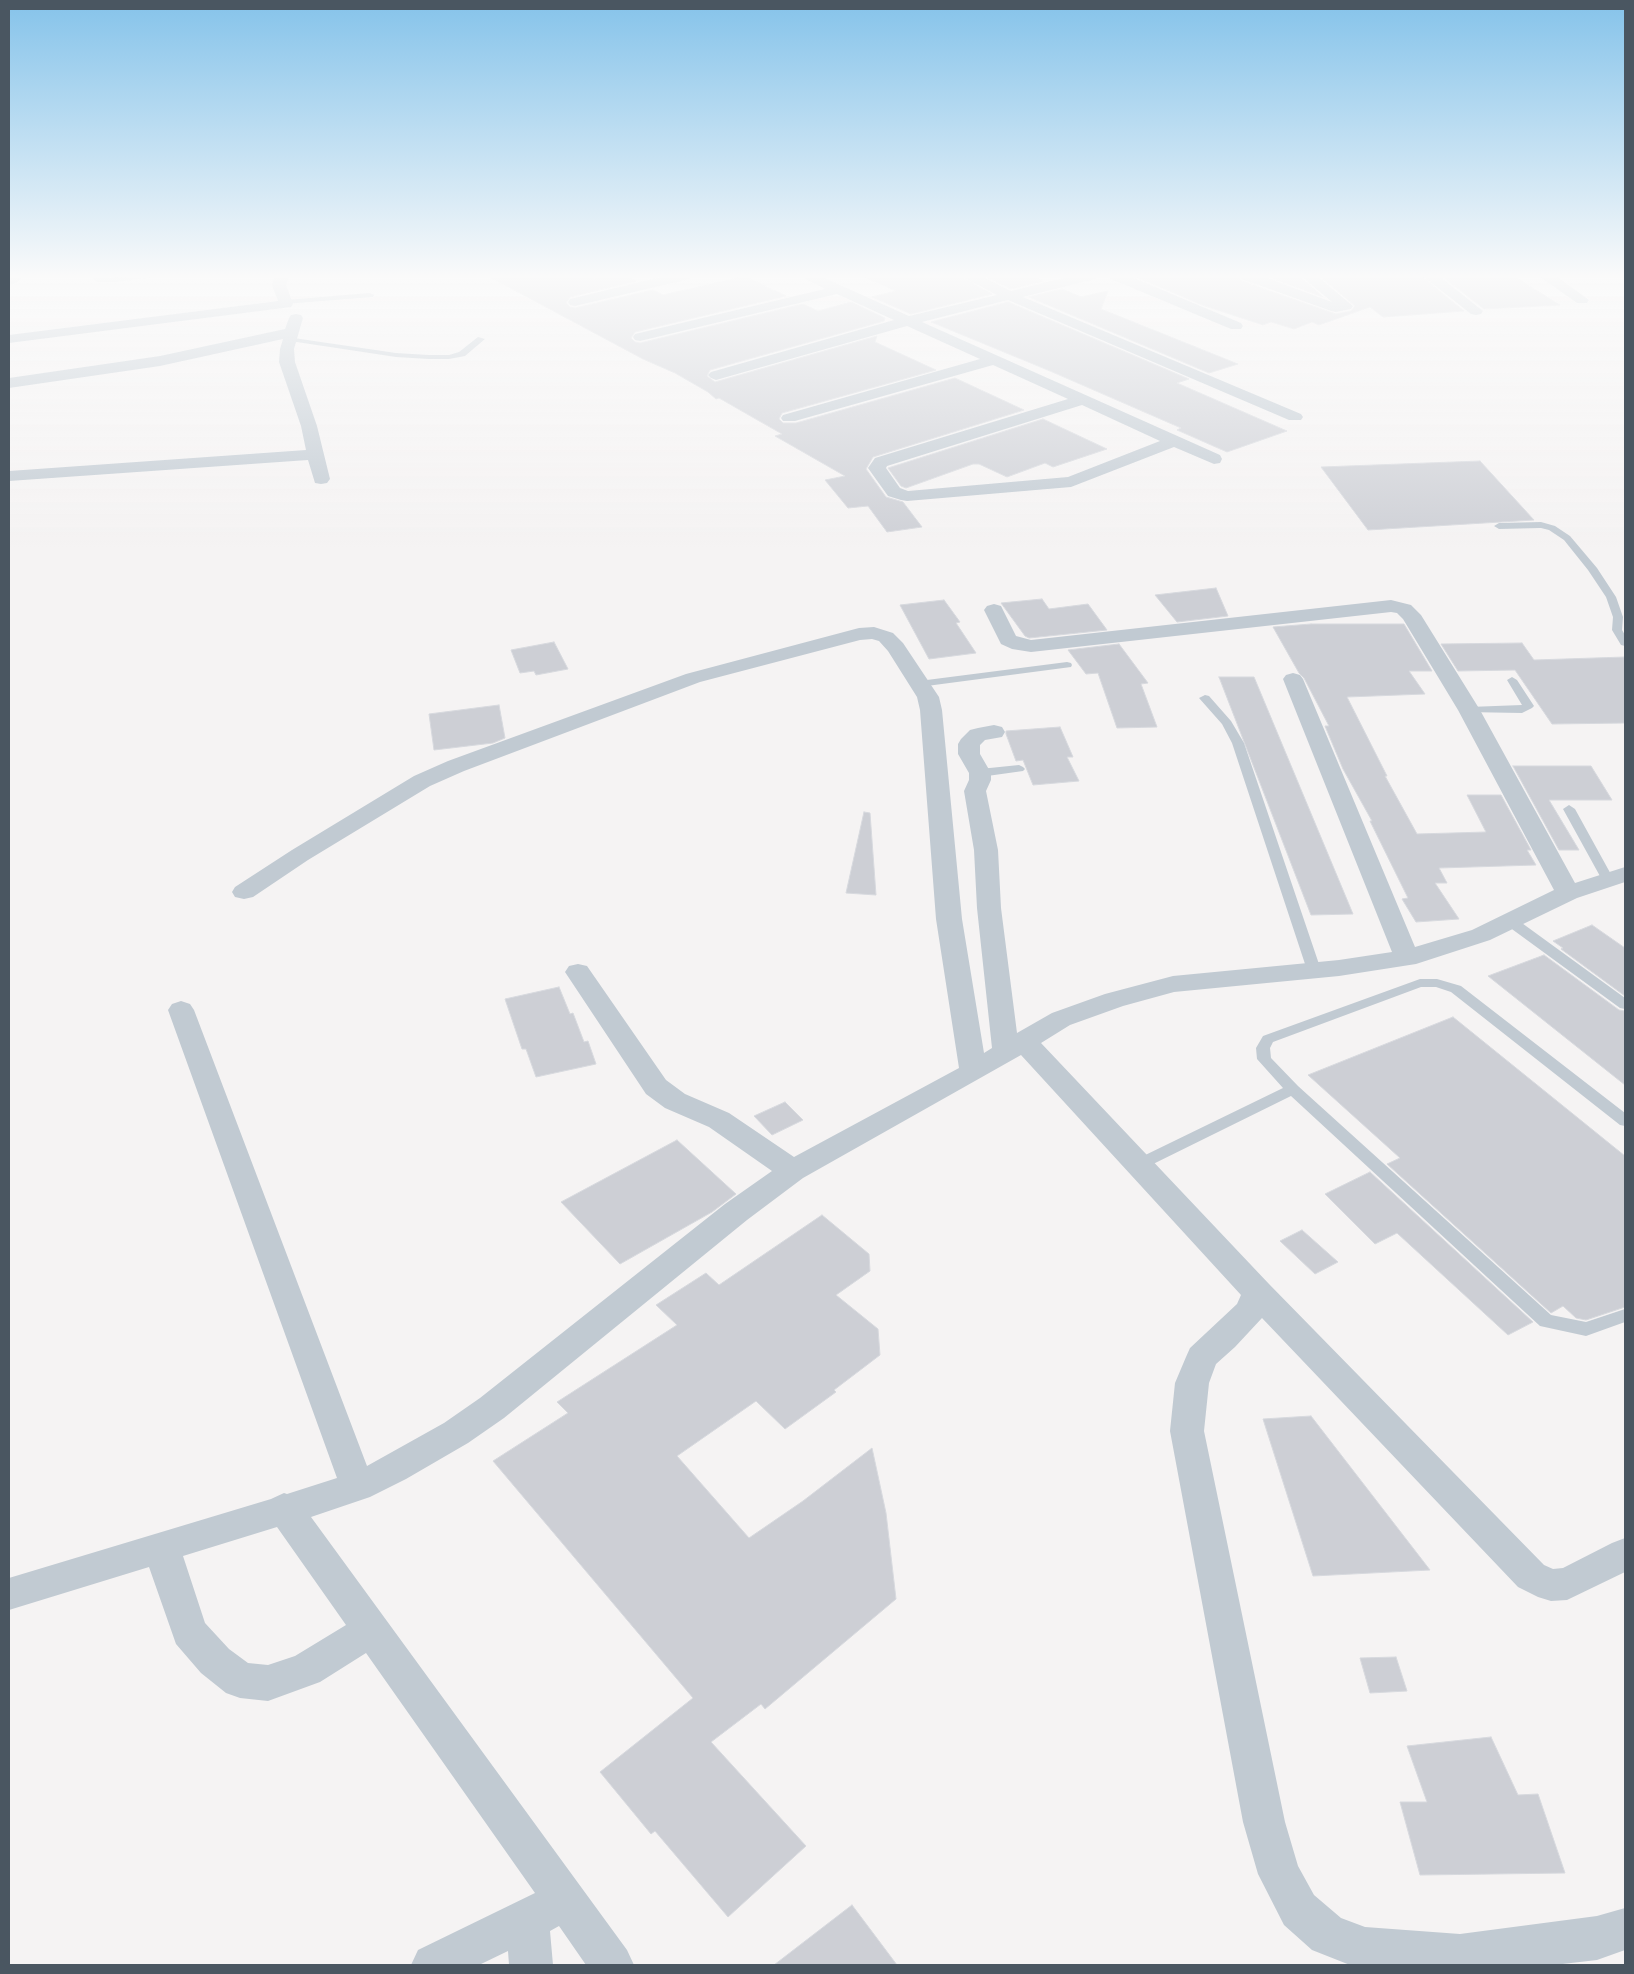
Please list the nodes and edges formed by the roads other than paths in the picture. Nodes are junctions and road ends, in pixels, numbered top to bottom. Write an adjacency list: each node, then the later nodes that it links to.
1 (113, 368): 8 (street)
2 (289, 368): 13 (street)
3 (740, 368): 7 (street)
4 (964, 368): 11 (street)
5 (1011, 368): 9 (street)
6 (1179, 368): 10 (street)
7 (716, 375)
8 (9, 383)
9 (1082, 400): 12 (street); 12 (street)
10 (1295, 417)
11 (789, 418)
12 (1174, 441): 14 (street)
13 (315, 454): 15 (street); 16 (street)
14 (1214, 459)
15 (9, 476)
16 (322, 479)
17 (1499, 526): 19 (lane)
18 (994, 610): 25 (street)
19 (1625, 643)
20 (1067, 665): 23 (lane)
21 (1294, 679): 34 (street)
22 (1512, 680): 25 (lane)
23 (919, 684): 31 (street); 40 (street)
24 (1205, 698): 35 (lane)
25 (1469, 710): 32 (street)
26 (994, 732): 28 (street)
27 (1019, 769): 28 (lane)
28 (980, 773): 39 (street)
29 (1569, 809): 30 (lane)
30 (1616, 876): 32 (street)
31 (244, 892)
32 (1568, 893): 33 (street)
33 (1510, 921): 34 (street); 37 (lane)
34 (1407, 958): 35 (street)
35 (1314, 970): 39 (street)
36 (578, 972): 44 (street)
37 (1625, 1005)
38 (181, 1010): 47 (street)
39 (1015, 1048): 40 (street); 43 (street)
40 (973, 1072): 44 (street)
41 (1293, 1089): 42 (lane); 43 (lane); 46 (lane)
42 (1625, 1121)
43 (1138, 1165): 45 (street)
44 (793, 1171): 47 (street)
45 (1258, 1293): 50 (street); 55 (street)
46 (1625, 1315)
47 (358, 1487): 48 (street)
48 (284, 1508): 49 (street); 52 (street)
49 (161, 1546): 51 (street); 52 (street)
50 (1625, 1554)
51 (9, 1594)
52 (371, 1630): 53 (street)
53 (565, 1900): 54 (street); 58 (street)
54 (527, 1919): 56 (street); 57 (street)
55 (1625, 1929)
56 (433, 1965)
57 (531, 1965)
58 (612, 1965)

